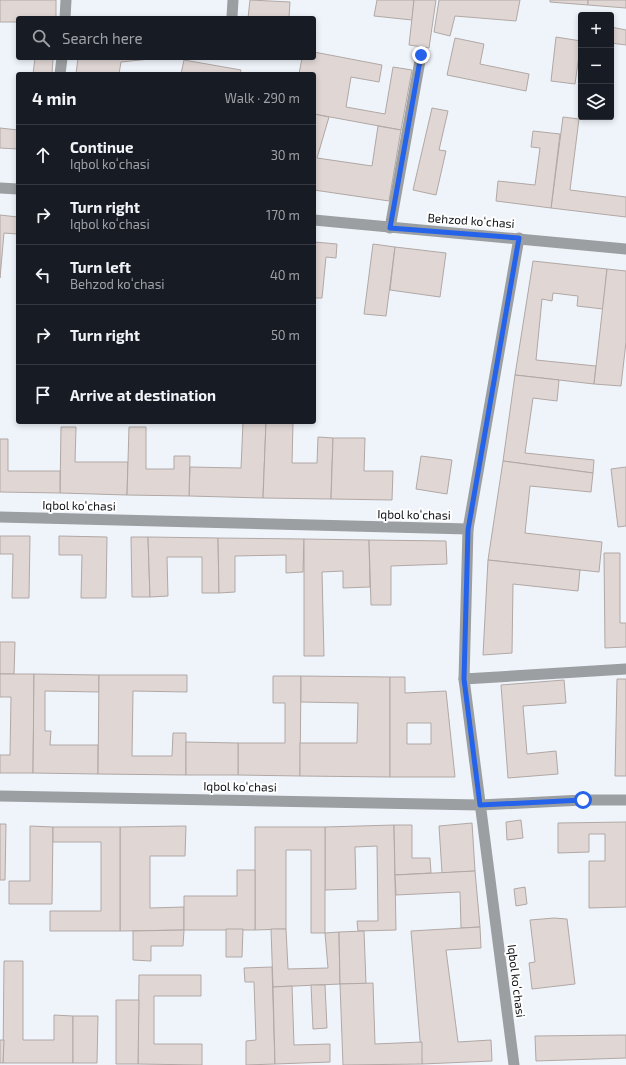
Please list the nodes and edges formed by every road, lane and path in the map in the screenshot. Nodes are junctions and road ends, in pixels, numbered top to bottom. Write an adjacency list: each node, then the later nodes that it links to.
1 (66, 0): 3 (street)
2 (233, 0): 4 (street)
3 (65, 16)
4 (232, 16)
5 (421, 55): 11 (street)
6 (62, 60): 7 (street)
7 (60, 72)
8 (0, 188): 9 (street)
9 (16, 189)
10 (316, 220): 11 (street, Behzod koʻchasi)
11 (390, 228): 12 (street, Behzod koʻchasi)
12 (519, 238): 13 (street, Behzod koʻchasi); 15 (street, Iqbol koʻchasi)
13 (626, 249)
14 (0, 518): 15 (street, Iqbol koʻchasi)
15 (468, 530): 17 (street, Iqbol koʻchasi)
16 (626, 670): 17 (street)
17 (464, 679): 20 (street, Iqbol koʻchasi)
18 (0, 796): 20 (street, Iqbol koʻchasi)
19 (626, 800): 20 (street, Iqbol koʻchasi)
20 (480, 805): 21 (street, Iqbol koʻchasi)
21 (514, 1065)

